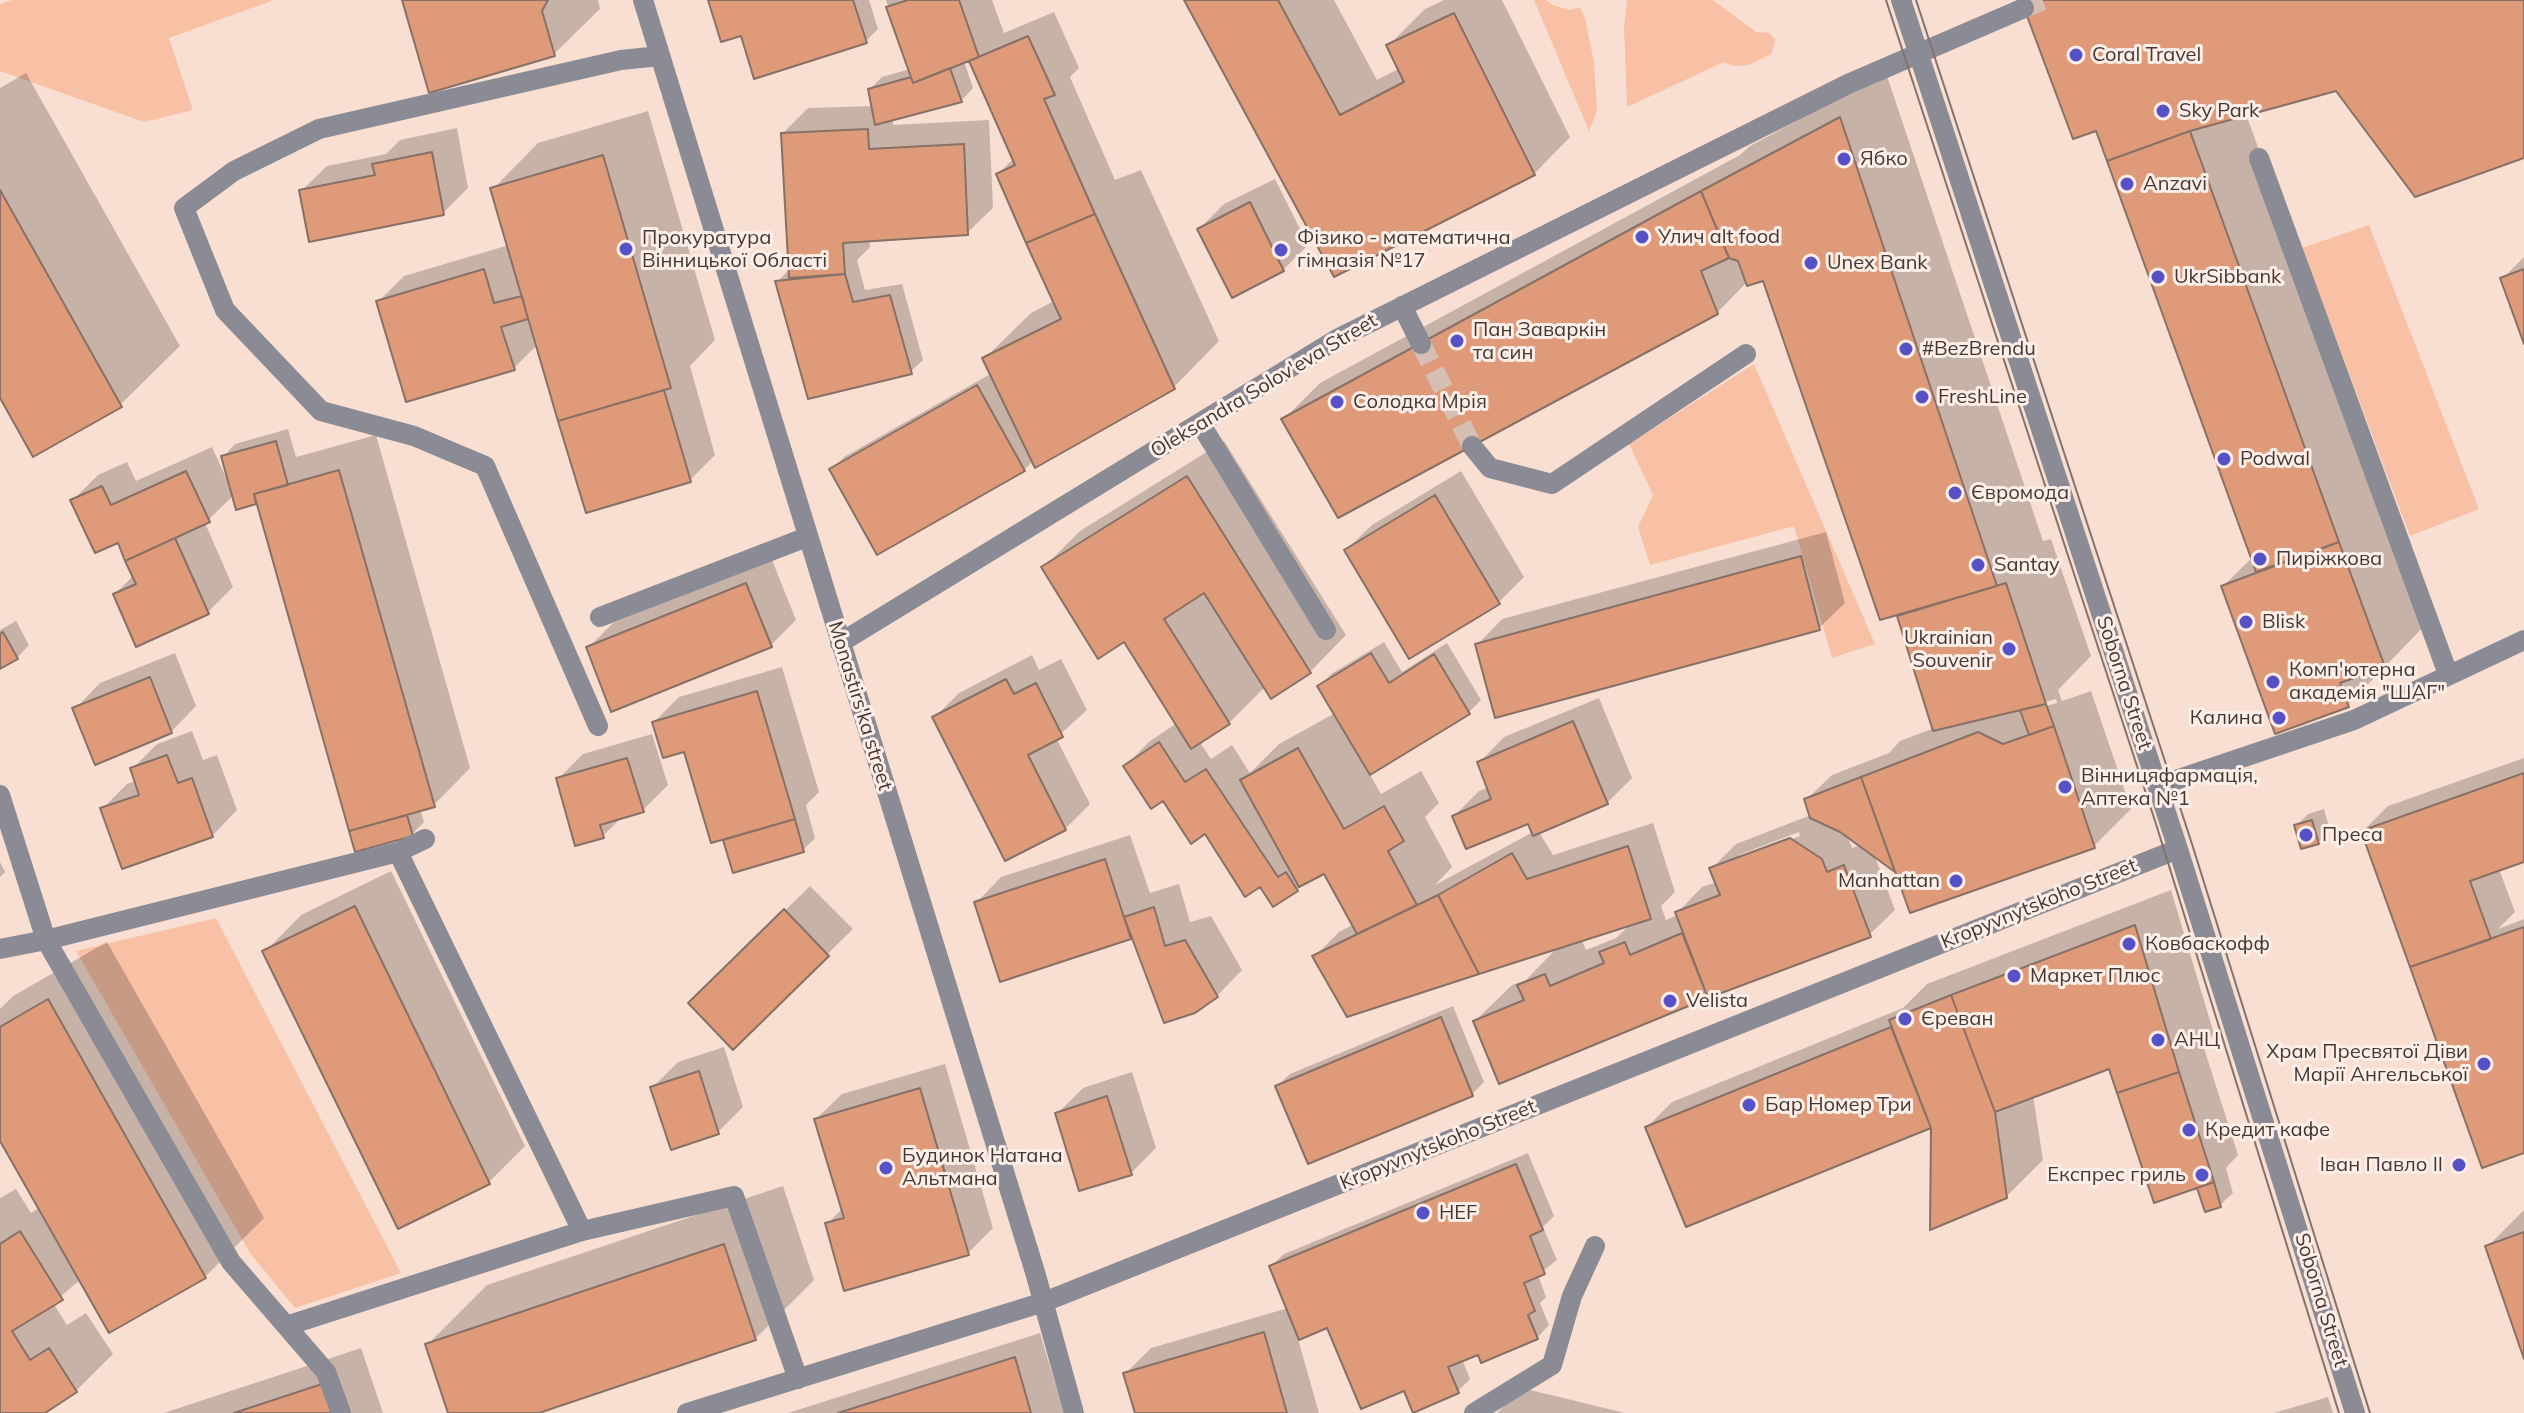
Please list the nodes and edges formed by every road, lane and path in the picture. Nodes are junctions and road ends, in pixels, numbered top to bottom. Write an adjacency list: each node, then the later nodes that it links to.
1 (643, 0): 5 (street, Monastirs'ka street)
2 (1901, 0): 4 (street, Soborna Street)
3 (2024, 8): 4 (street, Oleksandra Solov'eva Street)
4 (1918, 53): 7 (street, Oleksandra Solov'eva Street); 19 (street, Soborna Street)
5 (660, 56): 12 (street, Monastirs'ka street); 18 (street)
6 (2259, 158): 17 (street)
7 (1402, 306): 8 (street); 10 (street, Oleksandra Solov'eva Street)
8 (1421, 344)
9 (1746, 354): 11 (street)
10 (1200, 423): 14 (street); 16 (street, Oleksandra Solov'eva Street)
11 (1472, 446)
12 (807, 537): 13 (street); 16 (street, Monastirs'ka street)
13 (600, 617)
14 (1326, 630)
15 (2524, 640): 17 (street)
16 (840, 643): 28 (street, Monastirs'ka street)
17 (2448, 674): 19 (street)
18 (598, 726)
19 (2158, 786): 22 (street, Soborna Street)
20 (0, 795): 24 (street)
21 (425, 839): 23 (street)
22 (2178, 849): 28 (street, Kropyvnytskoho Street); 35 (street, Soborna Street)
23 (398, 852): 24 (street); 26 (street)
24 (46, 940): 25 (street); 29 (street)
25 (0, 949)
26 (582, 1231): 29 (street); 30 (street)
27 (1595, 1246): 34 (street)
28 (1044, 1302): 30 (street, Kropyvnytskoho Street); 33 (street, Monastirs'ka street)
29 (286, 1326): 31 (street)
30 (798, 1379): 32 (street, Kropyvnytskoho Street)
31 (341, 1413)
32 (687, 1413)
33 (1074, 1413)
34 (1474, 1413)
35 (2355, 1413)

